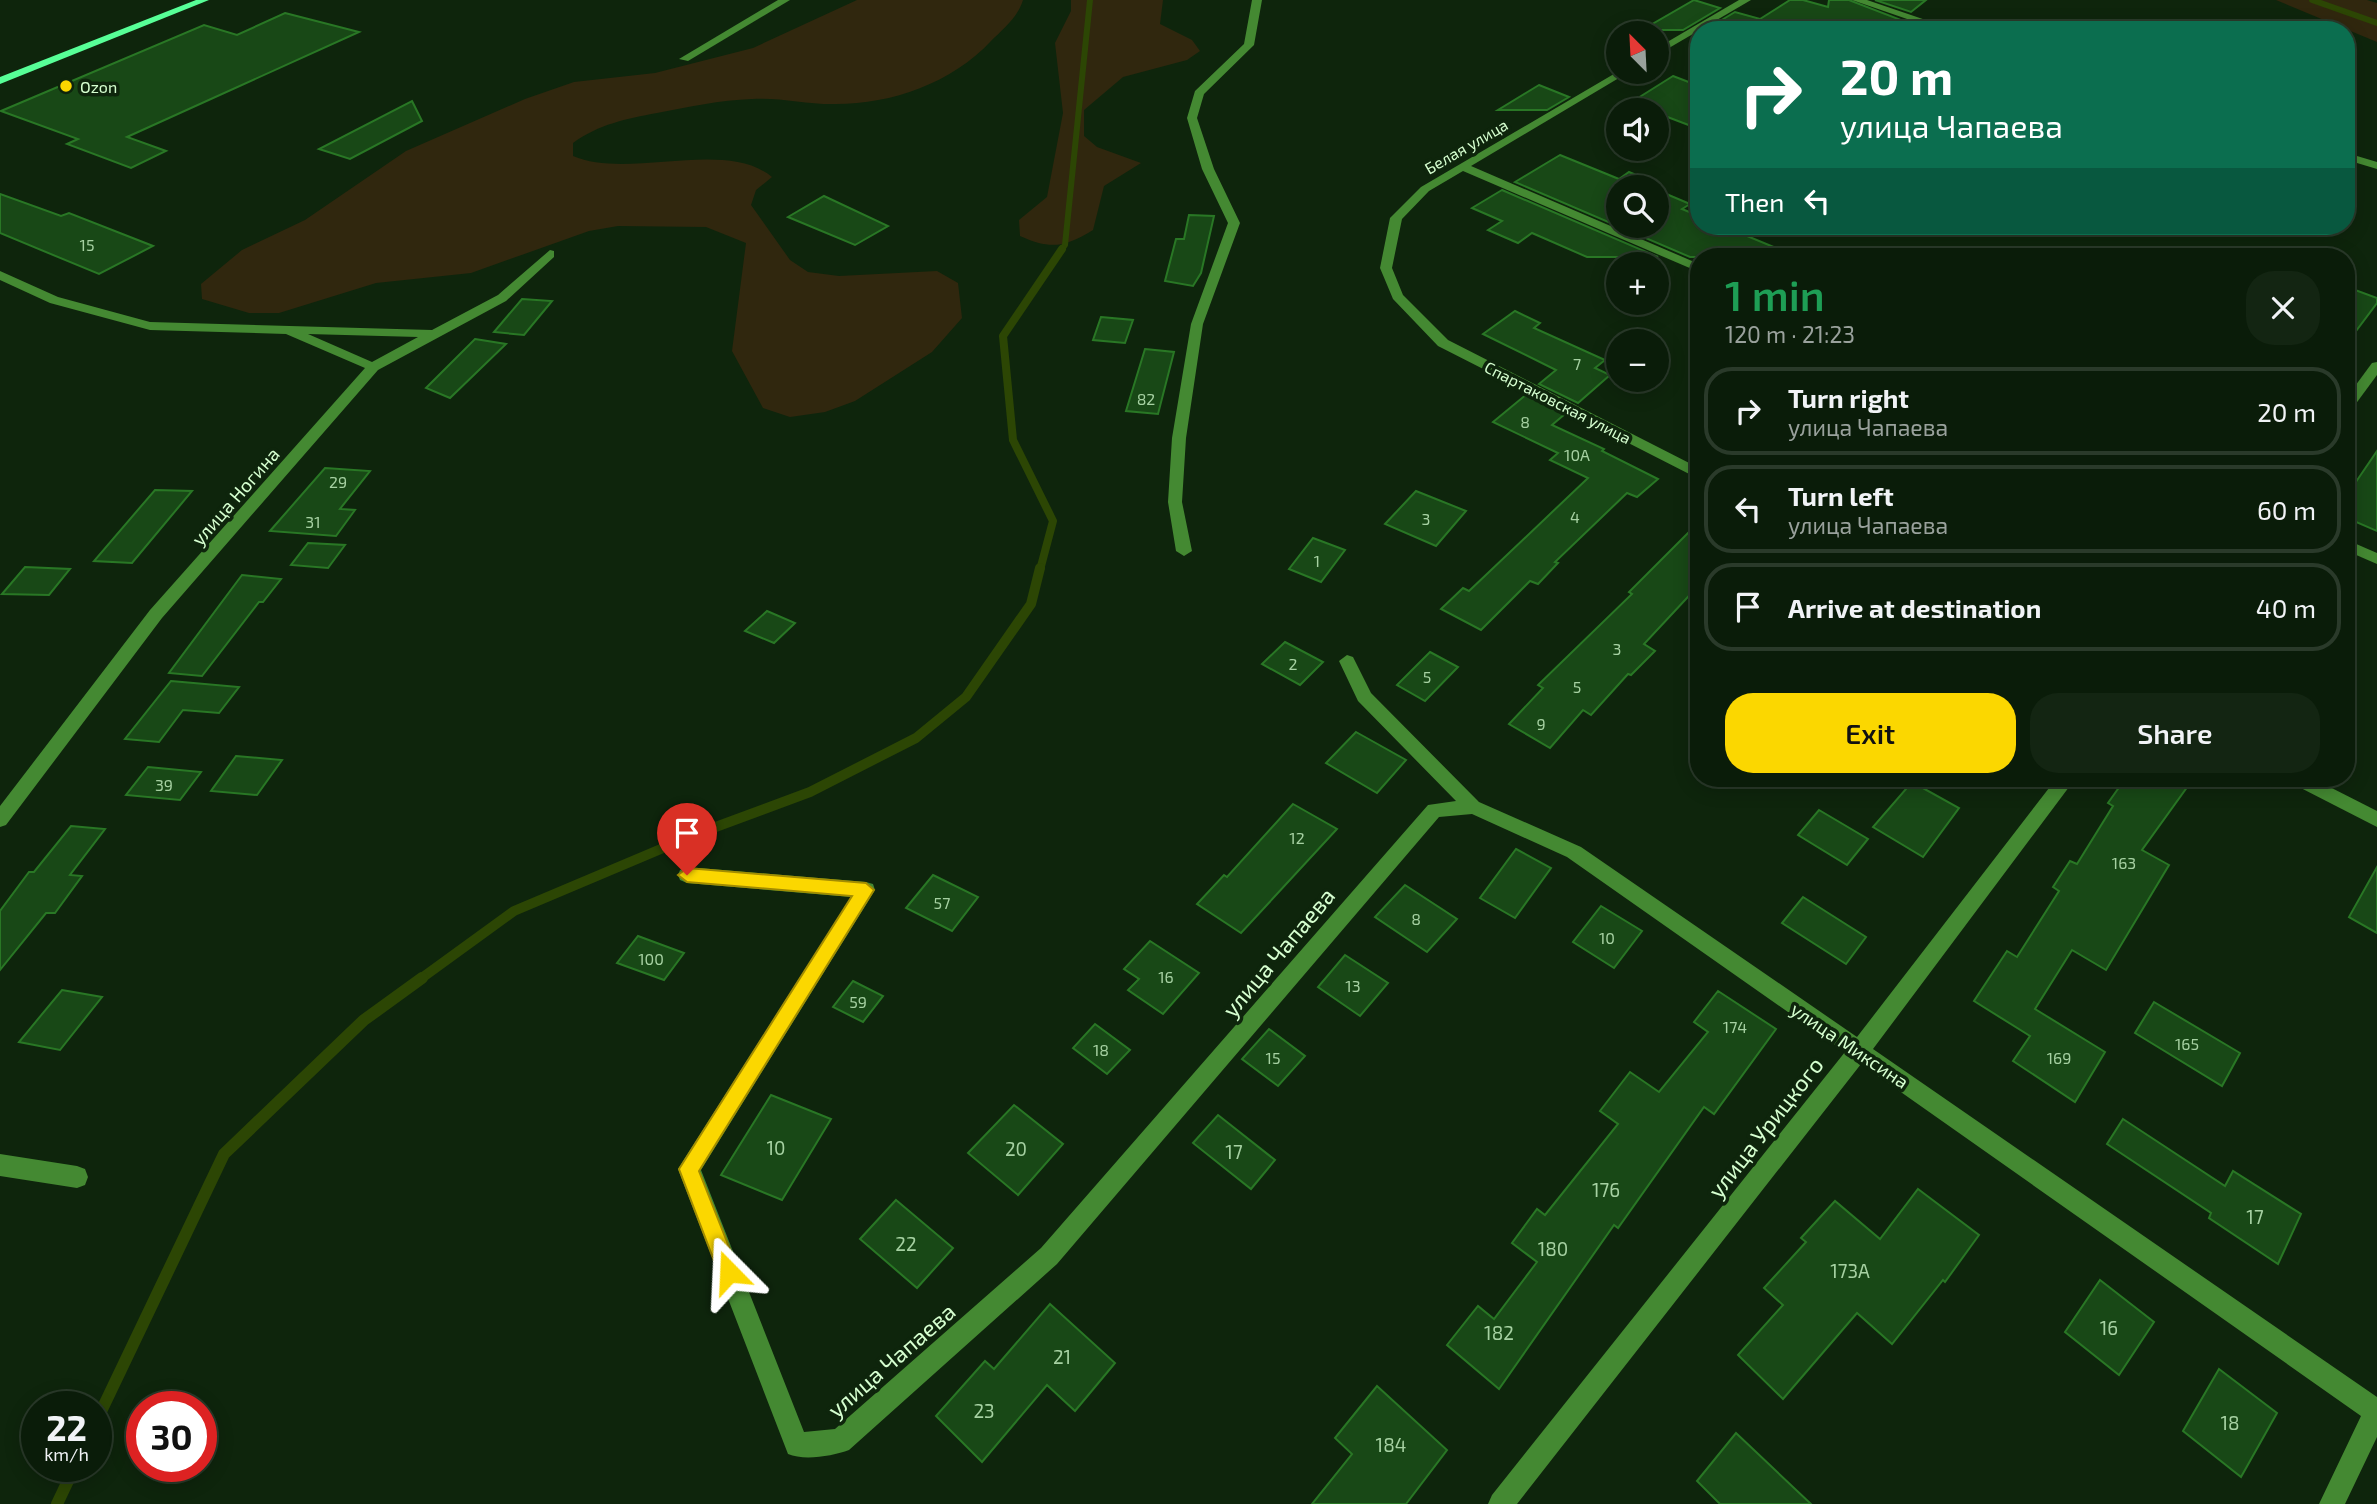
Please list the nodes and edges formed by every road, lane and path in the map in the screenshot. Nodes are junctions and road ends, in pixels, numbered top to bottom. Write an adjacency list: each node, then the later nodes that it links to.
1 (204, 0): 11 (main road)
2 (785, 0): 10 (street)
3 (1257, 0): 27 (street)
4 (1746, 0): 6 (street)
5 (1857, 0): 7 (street)
6 (1710, 21)
7 (1922, 21)
8 (1690, 33): 9 (street)
9 (1670, 44)
10 (684, 59)
11 (0, 81)
12 (1606, 83): 15 (street, Белая улица)
13 (2355, 159): 14 (street)
14 (2377, 166)
15 (1462, 167): 17 (street); 19 (street, Белая улица)
16 (550, 254): 21 (street, улица Ногина)
17 (1690, 264)
18 (0, 275): 20 (street)
19 (1422, 324): 25 (street, Спартаковская улица)
20 (282, 328): 21 (street); 23 (street)
21 (433, 334): 23 (street, улица Ногина)
22 (2377, 366): 24 (street)
23 (373, 367): 33 (street, улица Ногина)
24 (2355, 395)
25 (1690, 469)
26 (2355, 549): 28 (street)
27 (1185, 551)
28 (2377, 559)
29 (1347, 661): 32 (street, улица Миксина)
30 (2060, 787): 36 (street, улица Урицкого)
31 (2315, 787): 34 (street)
32 (1473, 807): 35 (street, улица Чапаева); 36 (street, улица Миксина)
33 (0, 820)
34 (2377, 820)
35 (687, 875)
36 (1860, 1049): 39 (street, улица Миксина); 40 (street, улица Урицкого)
37 (0, 1165): 38 (street)
38 (78, 1177)
39 (2377, 1412): 41 (street)
40 (1501, 1504)
41 (2332, 1504)

